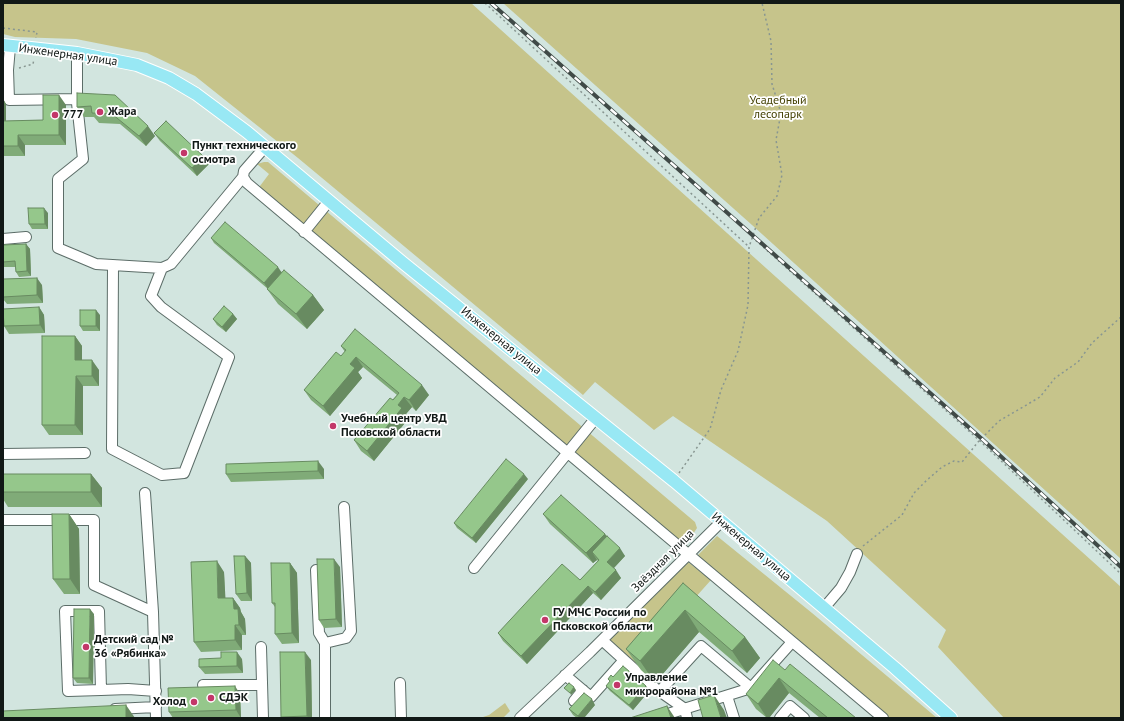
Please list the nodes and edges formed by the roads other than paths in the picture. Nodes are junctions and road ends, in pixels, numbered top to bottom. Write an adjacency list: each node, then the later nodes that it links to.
1 (5, 47): 2 (main road, Инженерная улица); 3 (street)
2 (77, 53): 4 (street); 5 (main road, Инженерная улица)
3 (6, 71): 4 (street)
4 (77, 99): 11 (street)
5 (265, 147): 6 (street); 7 (main road, Инженерная улица)
6 (243, 177): 8 (street); 12 (street)
7 (329, 201): 8 (street); 13 (main road, Инженерная улица)
8 (304, 232): 15 (street)
9 (26, 238): 10 (street)
10 (3, 239)
11 (112, 266): 12 (street); 12 (street)
12 (162, 268)
13 (595, 419): 15 (street); 20 (main road, Инженерная улица)
14 (85, 453): 16 (street)
15 (568, 453): 21 (street); 23 (street)
16 (3, 454)
17 (145, 493): 26 (street)
18 (344, 507): 29 (street)
19 (3, 520): 26 (street)
20 (720, 522): 21 (street, Звёздная улица); 25 (main road, Инженерная улица)
21 (688, 554): 27 (street, Звёздная улица); 28 (street)
22 (857, 554): 25 (street)
23 (474, 568)
24 (316, 570): 29 (street)
25 (824, 608): 56 (main road, Инженерная улица)
26 (153, 612): 39 (street)
27 (602, 640): 31 (street); 32 (street, Звёздная улица)
28 (792, 642): 36 (street); 55 (street)
29 (326, 643): 48 (street)
30 (261, 647): 35 (street)
31 (624, 660): 38 (street); 40 (street)
32 (565, 675): 38 (street); 50 (street, Звёздная улица)
33 (400, 683): 49 (street)
34 (204, 685): 35 (street)
35 (262, 685): 47 (street)
36 (751, 688): 40 (street); 41 (street)
37 (101, 690): 37 (street); 39 (street)
38 (583, 690): 42 (street)
39 (156, 691): 43 (street)
40 (660, 691): 45 (street)
41 (727, 696): 45 (street); 52 (street)
42 (574, 701)
43 (156, 707): 44 (street); 46 (street)
44 (102, 710)
45 (686, 713): 51 (street)
46 (156, 718)
47 (264, 718)
48 (325, 718)
49 (402, 718)
50 (520, 718)
51 (655, 718)
52 (734, 718)
53 (780, 718): 54 (street)
54 (804, 718)
55 (883, 718)
56 (951, 718)

